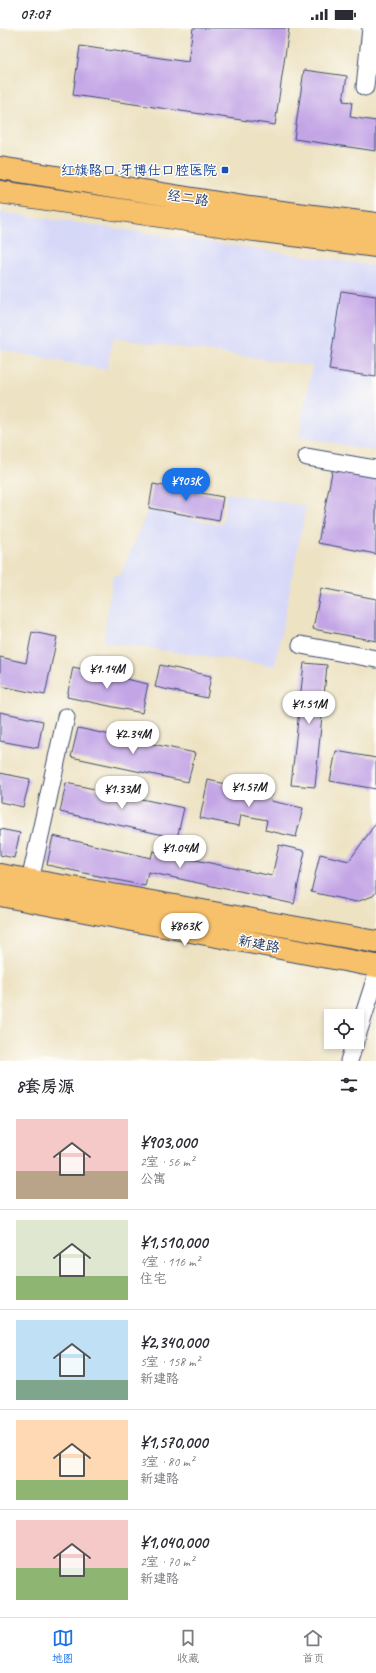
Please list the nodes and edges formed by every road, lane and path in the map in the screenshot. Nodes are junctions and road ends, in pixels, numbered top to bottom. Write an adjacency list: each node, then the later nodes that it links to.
1 (371, 28): 2 (street)
2 (365, 87)
3 (0, 168): 5 (main road, 经二路)
4 (0, 192): 6 (main road, 经二路)
5 (376, 224)
6 (376, 246)
7 (307, 457): 8 (street)
8 (376, 469)
9 (301, 645): 10 (street)
10 (376, 659)
11 (66, 717): 13 (street)
12 (0, 876): 13 (main road, 新建路)
13 (30, 881): 15 (main road, 新建路)
14 (0, 896): 16 (main road, 新建路)
15 (376, 942)
16 (376, 966)
17 (376, 977): 18 (street)
18 (364, 1014)
19 (353, 1049): 20 (street)
20 (349, 1061)

